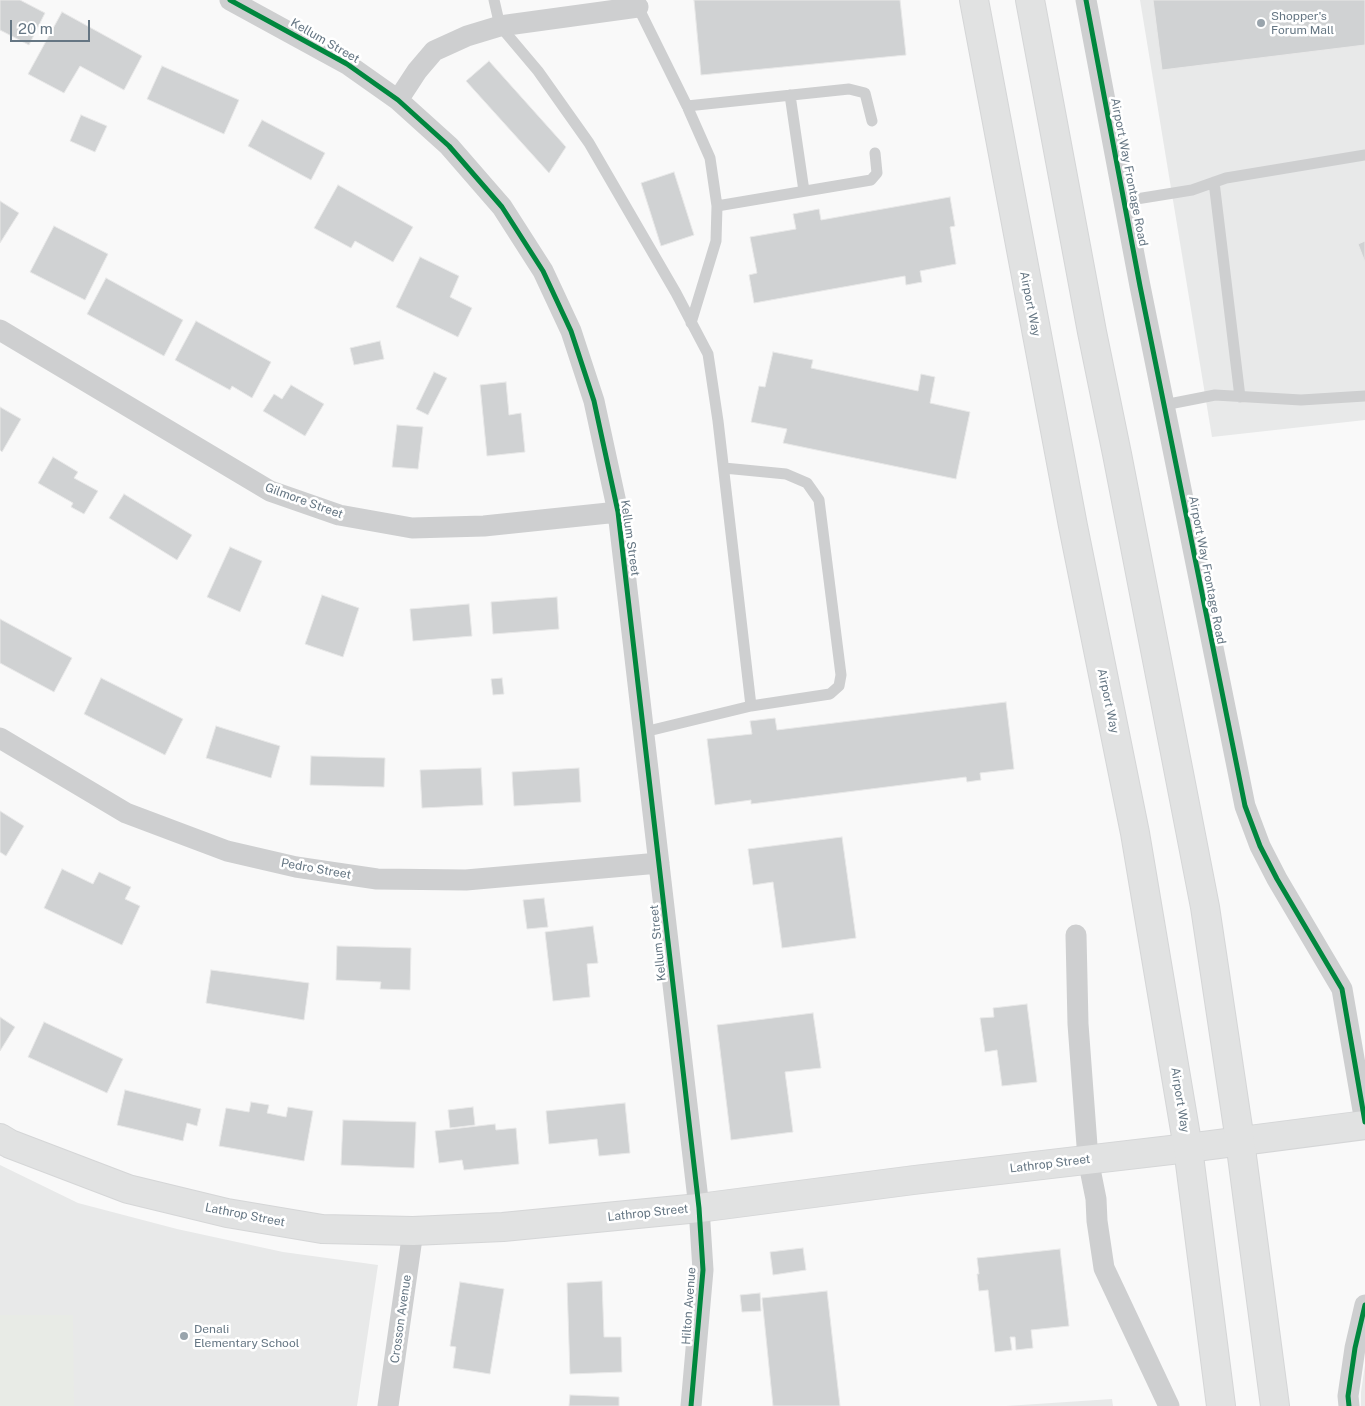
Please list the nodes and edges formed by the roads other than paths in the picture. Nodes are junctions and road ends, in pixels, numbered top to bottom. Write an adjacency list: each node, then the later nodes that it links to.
1 (230, 0): 9 (street, Kellum Street)
2 (494, 0): 7 (lane)
3 (974, 0): 33 (main road, Airport Way)
4 (1030, 0): 32 (main road)
5 (1086, 0): 16 (street, Airport Way Frontage Road)
6 (638, 7): 7 (street); 10 (lane)
7 (500, 26): 9 (street); 18 (lane)
8 (790, 96): 10 (lane); 11 (lane); 15 (lane)
9 (398, 100): 24 (street, Kellum Street)
10 (687, 106): 17 (lane)
11 (872, 121)
12 (876, 153): 15 (lane)
13 (1365, 156): 14 (lane)
14 (1214, 182): 16 (lane); 21 (lane)
15 (804, 191): 17 (lane)
16 (1124, 201): 22 (street, Airport Way Frontage Road)
17 (718, 206): 18 (lane)
18 (692, 323): 23 (lane)
19 (0, 330): 24 (street, Gilmore Street)
20 (1365, 396): 21 (lane)
21 (1240, 397): 22 (lane)
22 (1164, 405): 30 (street, Airport Way Frontage Road)
23 (724, 468): 25 (lane); 25 (lane)
24 (618, 512): 26 (street, Kellum Street)
25 (752, 706): 26 (lane)
26 (644, 732): 28 (street, Kellum Street)
27 (0, 738): 28 (street, Pedro Street)
28 (659, 862): 35 (street, Kellum Street)
29 (1076, 936): 34 (street)
30 (1365, 1123): 32 (main road, Lathrop Street)
31 (0, 1138): 36 (main road, Lathrop Street)
32 (1240, 1141): 33 (main road, Lathrop Street); 42 (main road)
33 (1188, 1148): 34 (main road, Lathrop Street); 41 (main road, Airport Way)
34 (1088, 1159): 35 (main road, Lathrop Street); 40 (street)
35 (700, 1208): 36 (main road, Lathrop Street); 39 (street, Hilton Avenue)
36 (413, 1232): 38 (street, Crosson Avenue)
37 (1365, 1305): 43 (street)
38 (388, 1406)
39 (691, 1406)
40 (1169, 1406)
41 (1221, 1406)
42 (1275, 1406)
43 (1349, 1406)

